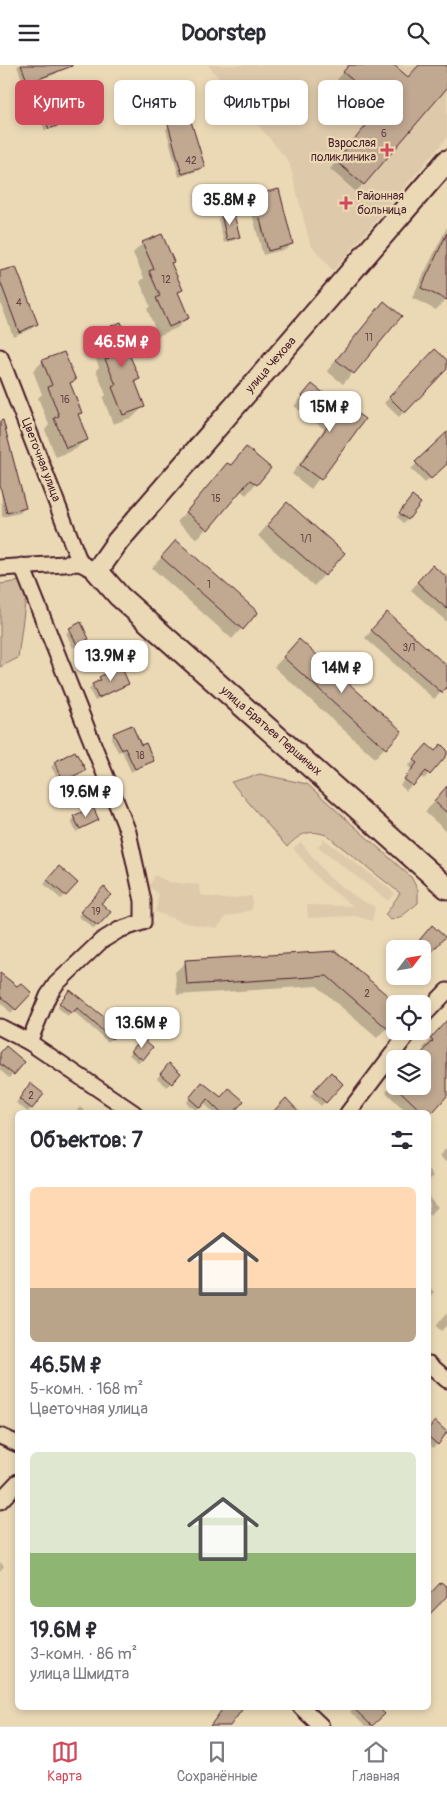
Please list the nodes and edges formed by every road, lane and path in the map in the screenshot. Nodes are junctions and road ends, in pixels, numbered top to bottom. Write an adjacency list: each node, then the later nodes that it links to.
1 (447, 161): 4 (street, улица Чехова)
2 (0, 357): 4 (street, Цветочная улица)
3 (22, 567): 4 (street); 5 (street); 11 (street)
4 (89, 567): 6 (street, улица Братьев Першиных)
5 (0, 568)
6 (447, 888)
7 (447, 991): 8 (street)
8 (431, 1008)
9 (0, 1028): 11 (street)
10 (403, 1040): 13 (street)
11 (28, 1042): 12 (street)
12 (130, 1110)
13 (350, 1110)
14 (431, 1366): 15 (street)
15 (447, 1381)
16 (0, 1436): 17 (street)
17 (15, 1443)
18 (15, 1485): 19 (street)
19 (0, 1501)
20 (304, 1710): 21 (street)
21 (321, 1726)

